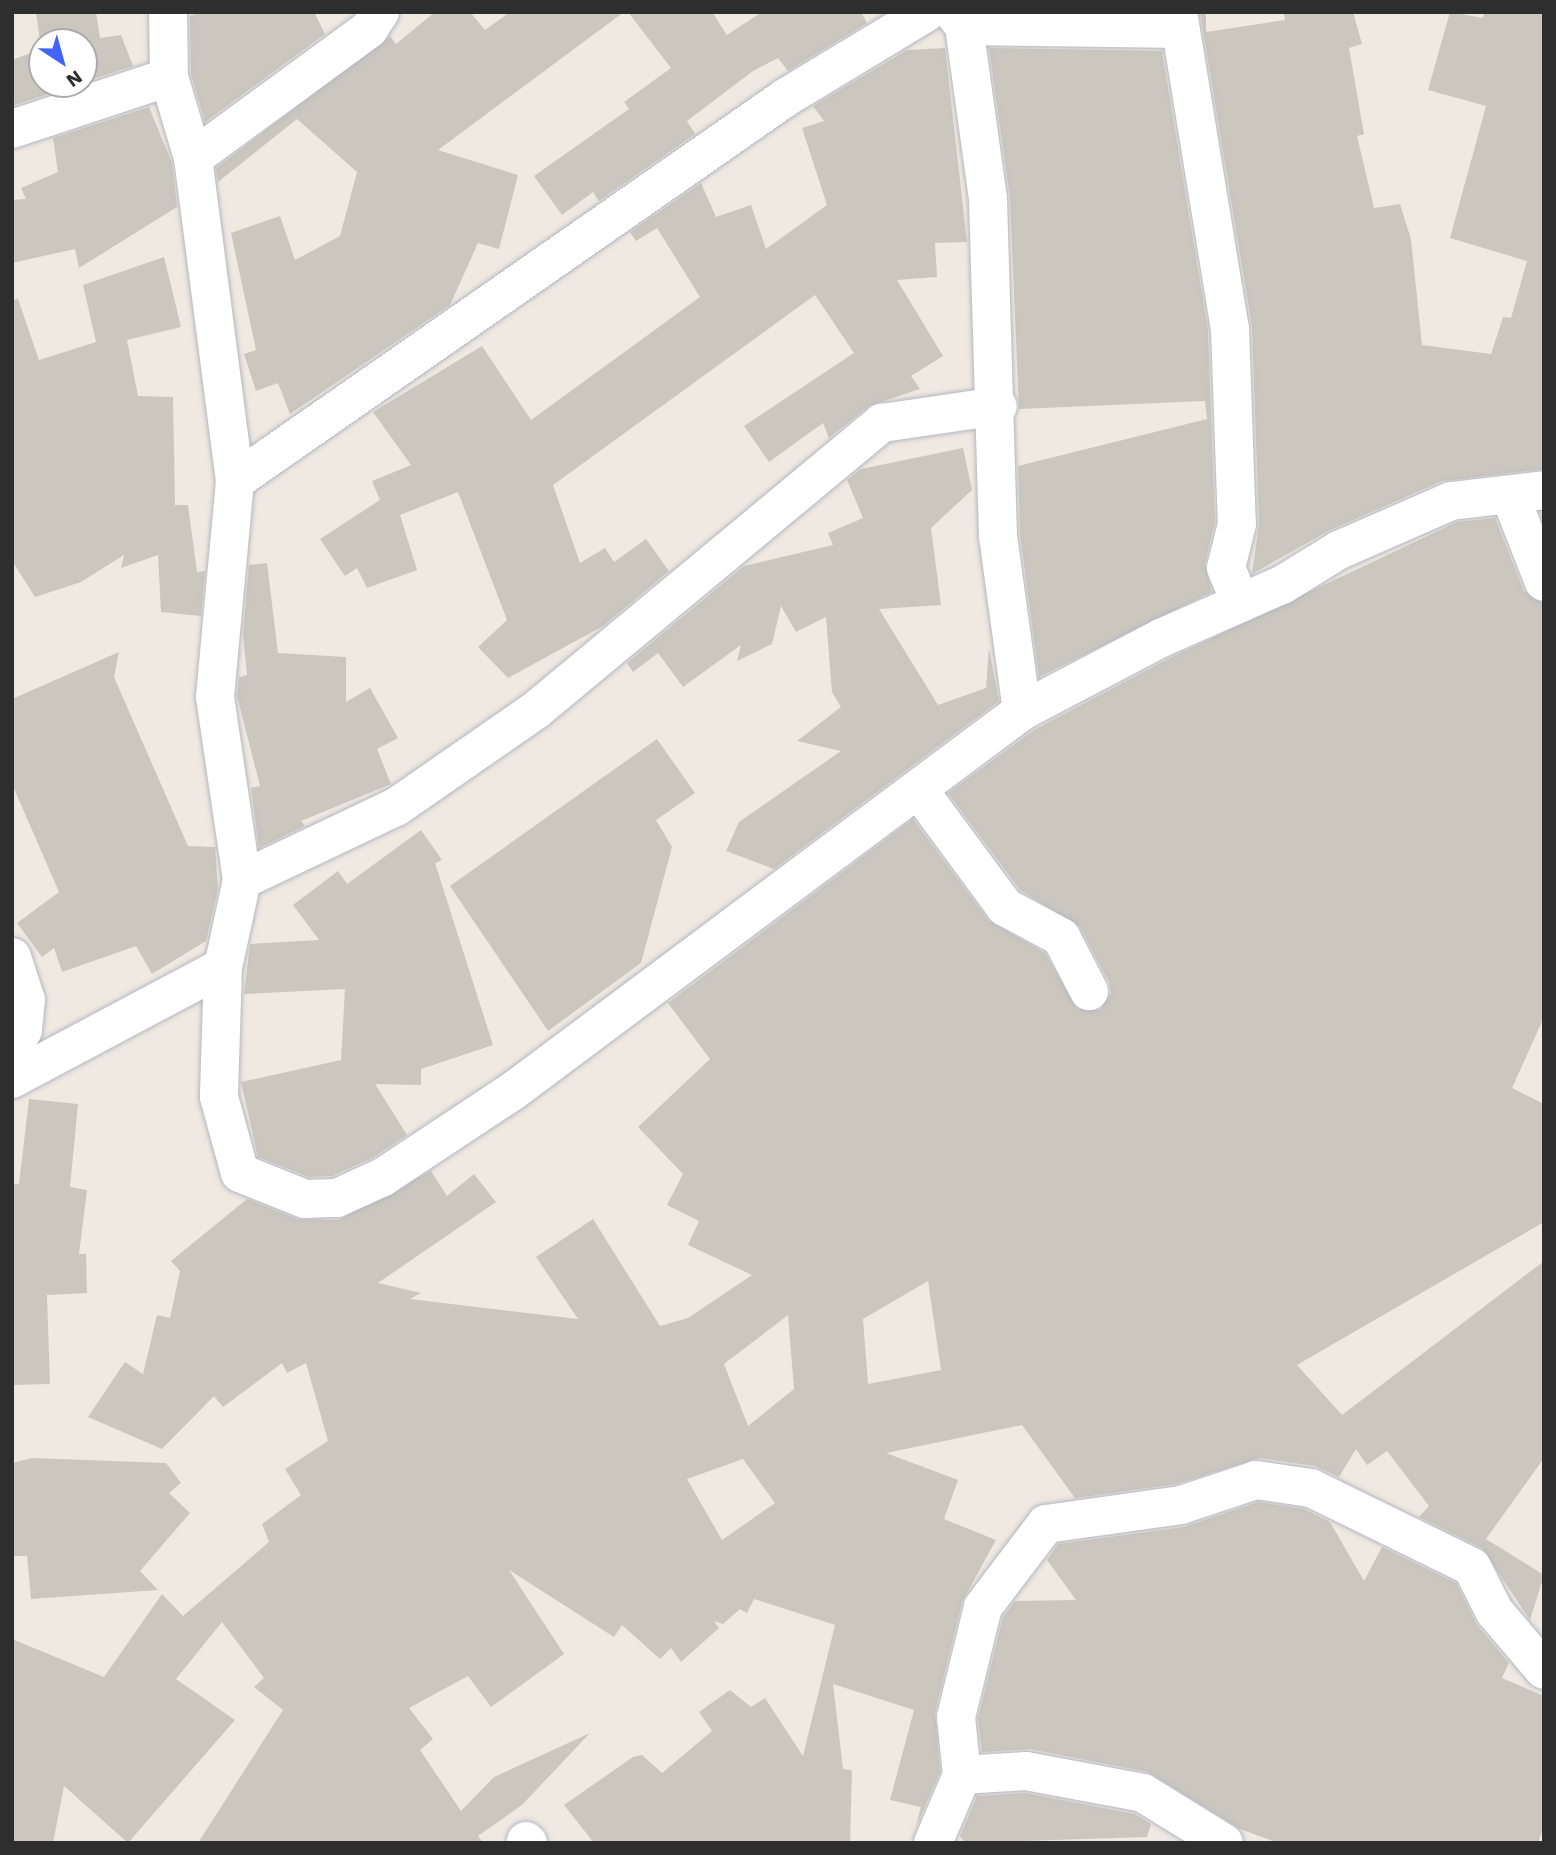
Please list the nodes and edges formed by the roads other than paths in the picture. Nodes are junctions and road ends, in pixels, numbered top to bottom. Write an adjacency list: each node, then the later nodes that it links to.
1 (168, 12): 6 (street)
2 (380, 12): 8 (street)
3 (927, 12): 10 (street)
4 (958, 19): 5 (street); 9 (street)
5 (1179, 21): 13 (street)
6 (169, 78): 7 (street); 8 (street)
7 (12, 129)
8 (193, 158): 10 (street)
9 (998, 406): 14 (street); 16 (street)
10 (235, 481): 16 (street)
11 (1527, 494): 12 (street); 13 (street)
12 (1544, 582)
13 (1241, 603): 14 (street)
14 (1022, 711): 15 (street)
15 (918, 789): 18 (street); 19 (street)
16 (242, 880): 18 (street)
17 (12, 957): 20 (street)
18 (223, 967): 21 (street)
19 (1089, 991)
20 (12, 1050)
21 (12, 1079)
22 (1544, 1670): 23 (street)
23 (962, 1775): 24 (street); 25 (street)
24 (933, 1843)
25 (1224, 1843)

